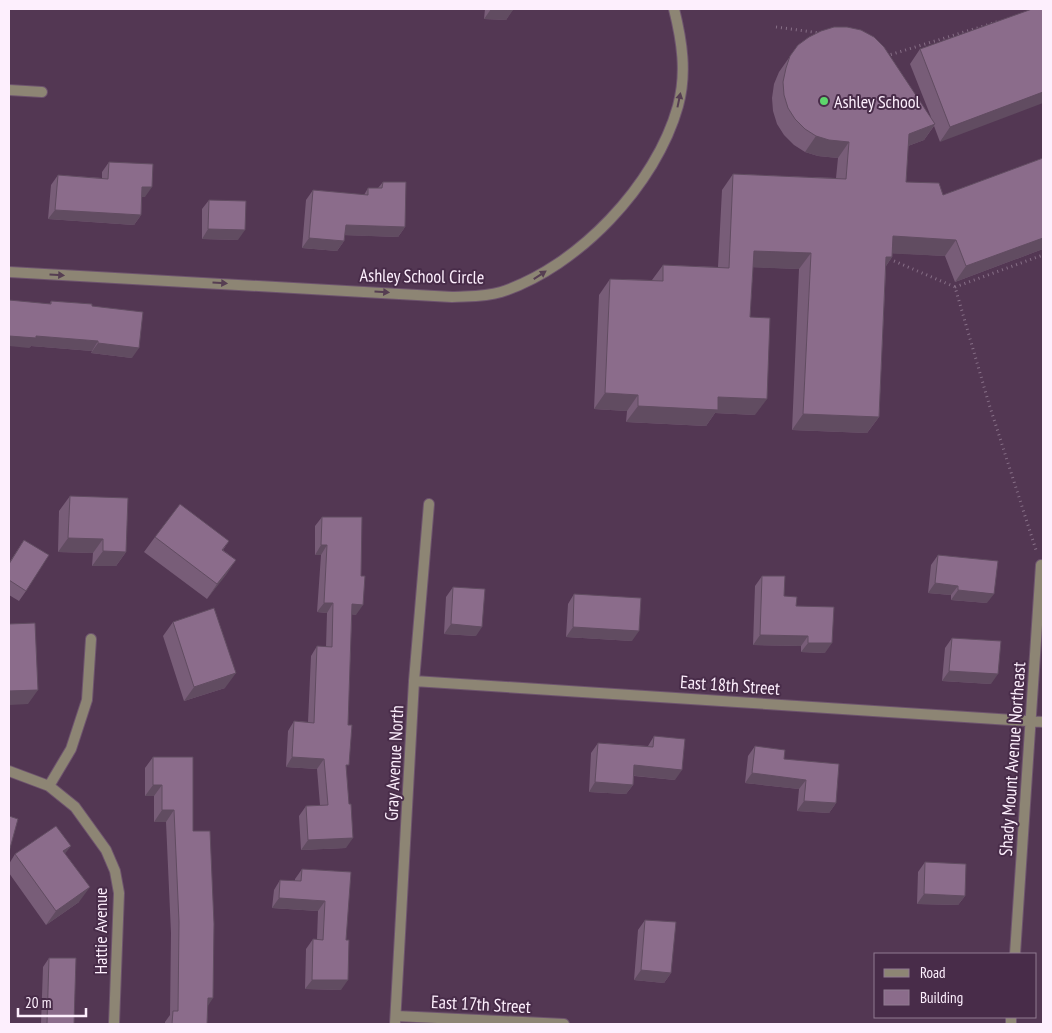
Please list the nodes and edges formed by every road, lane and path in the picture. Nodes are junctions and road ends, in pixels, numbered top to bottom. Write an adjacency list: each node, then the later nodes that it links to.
1 (674, 9): 10 (street, Ashley School Circle, one-way to 1)
2 (1005, 19): 5 (path)
3 (776, 27): 4 (path)
4 (823, 33)
5 (879, 59)
6 (9, 90): 7 (street)
7 (42, 92)
8 (1043, 255): 11 (path)
9 (894, 261): 11 (path)
10 (9, 272)
11 (955, 287): 13 (path)
12 (429, 504): 15 (street, Gray Avenue North)
13 (1040, 565): 16 (street, Shady Mount Avenue Northeast)
14 (91, 639): 19 (street)
15 (414, 681): 16 (street, East 18th Street); 21 (street, Gray Avenue North)
16 (1032, 721): 17 (street, East 18th Street); 20 (street, Shady Mount Avenue Northeast)
17 (1043, 722)
18 (9, 772): 19 (street, Hattie Avenue)
19 (49, 786): 22 (street, Hattie Avenue)
20 (1016, 953)
21 (396, 1020): 23 (street, East 17th Street)
22 (114, 1024)
23 (564, 1024)

